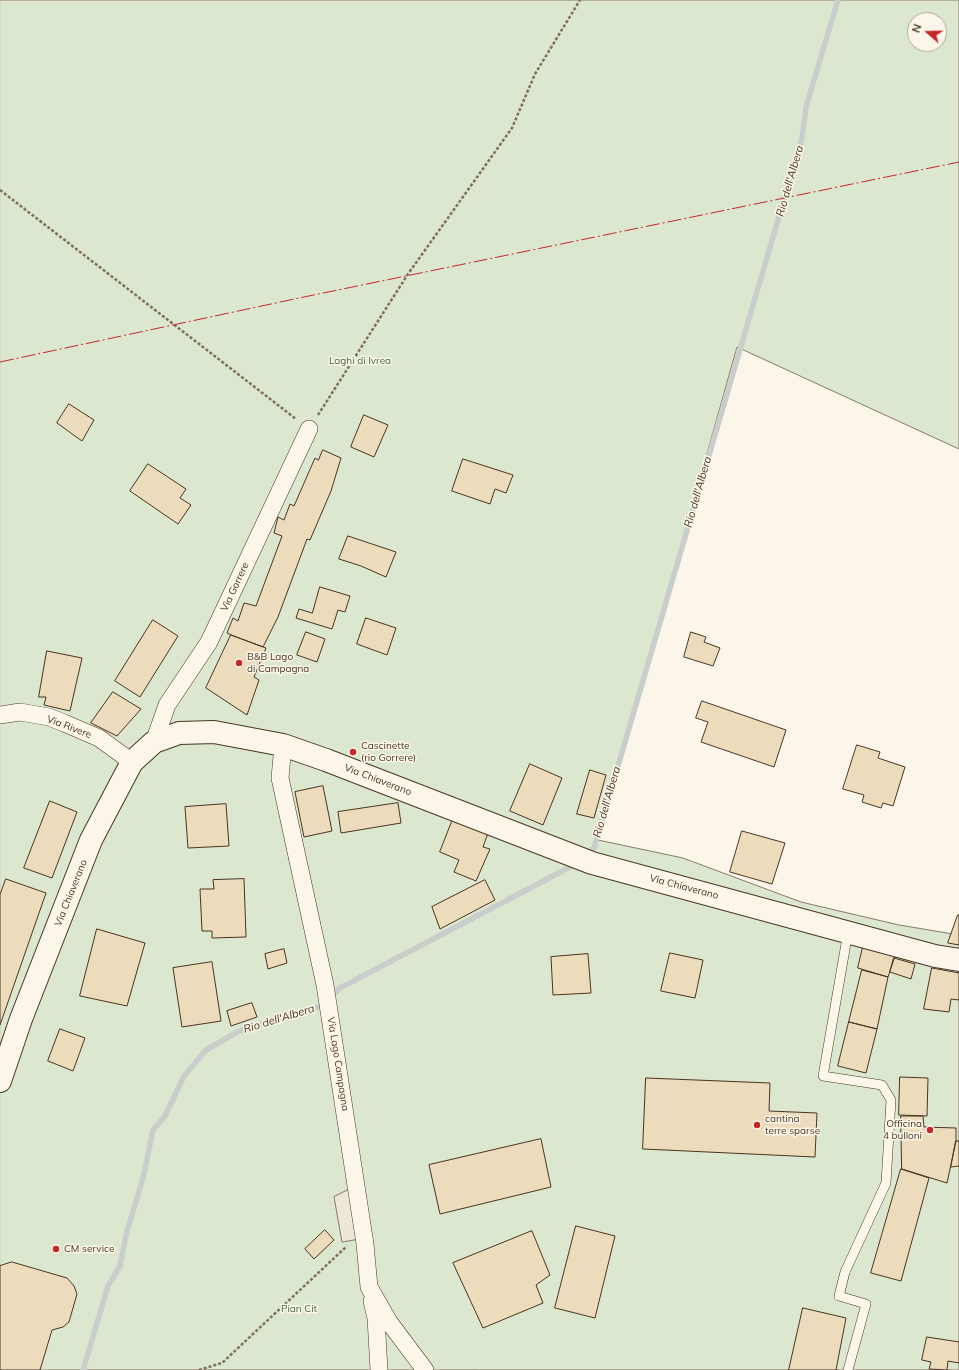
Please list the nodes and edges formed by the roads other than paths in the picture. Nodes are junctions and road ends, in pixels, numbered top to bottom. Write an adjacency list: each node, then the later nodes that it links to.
1 (309, 429): 3 (street, Via Gorrere)
2 (0, 716): 5 (street, Via Rivere)
3 (154, 742): 4 (street, Via Chiaverano); 5 (street, Via Chiaverano)
4 (283, 745): 6 (street, Via Chiaverano); 9 (street, Via Lago Campagna)
5 (132, 762): 8 (street, Via Chiaverano)
6 (848, 932): 7 (street, Via Chiaverano); 12 (lane)
7 (959, 960)
8 (0, 1081)
9 (369, 1287): 10 (street); 11 (street, Via Lago Campagna)
10 (379, 1370)
11 (425, 1370)
12 (848, 1370)

